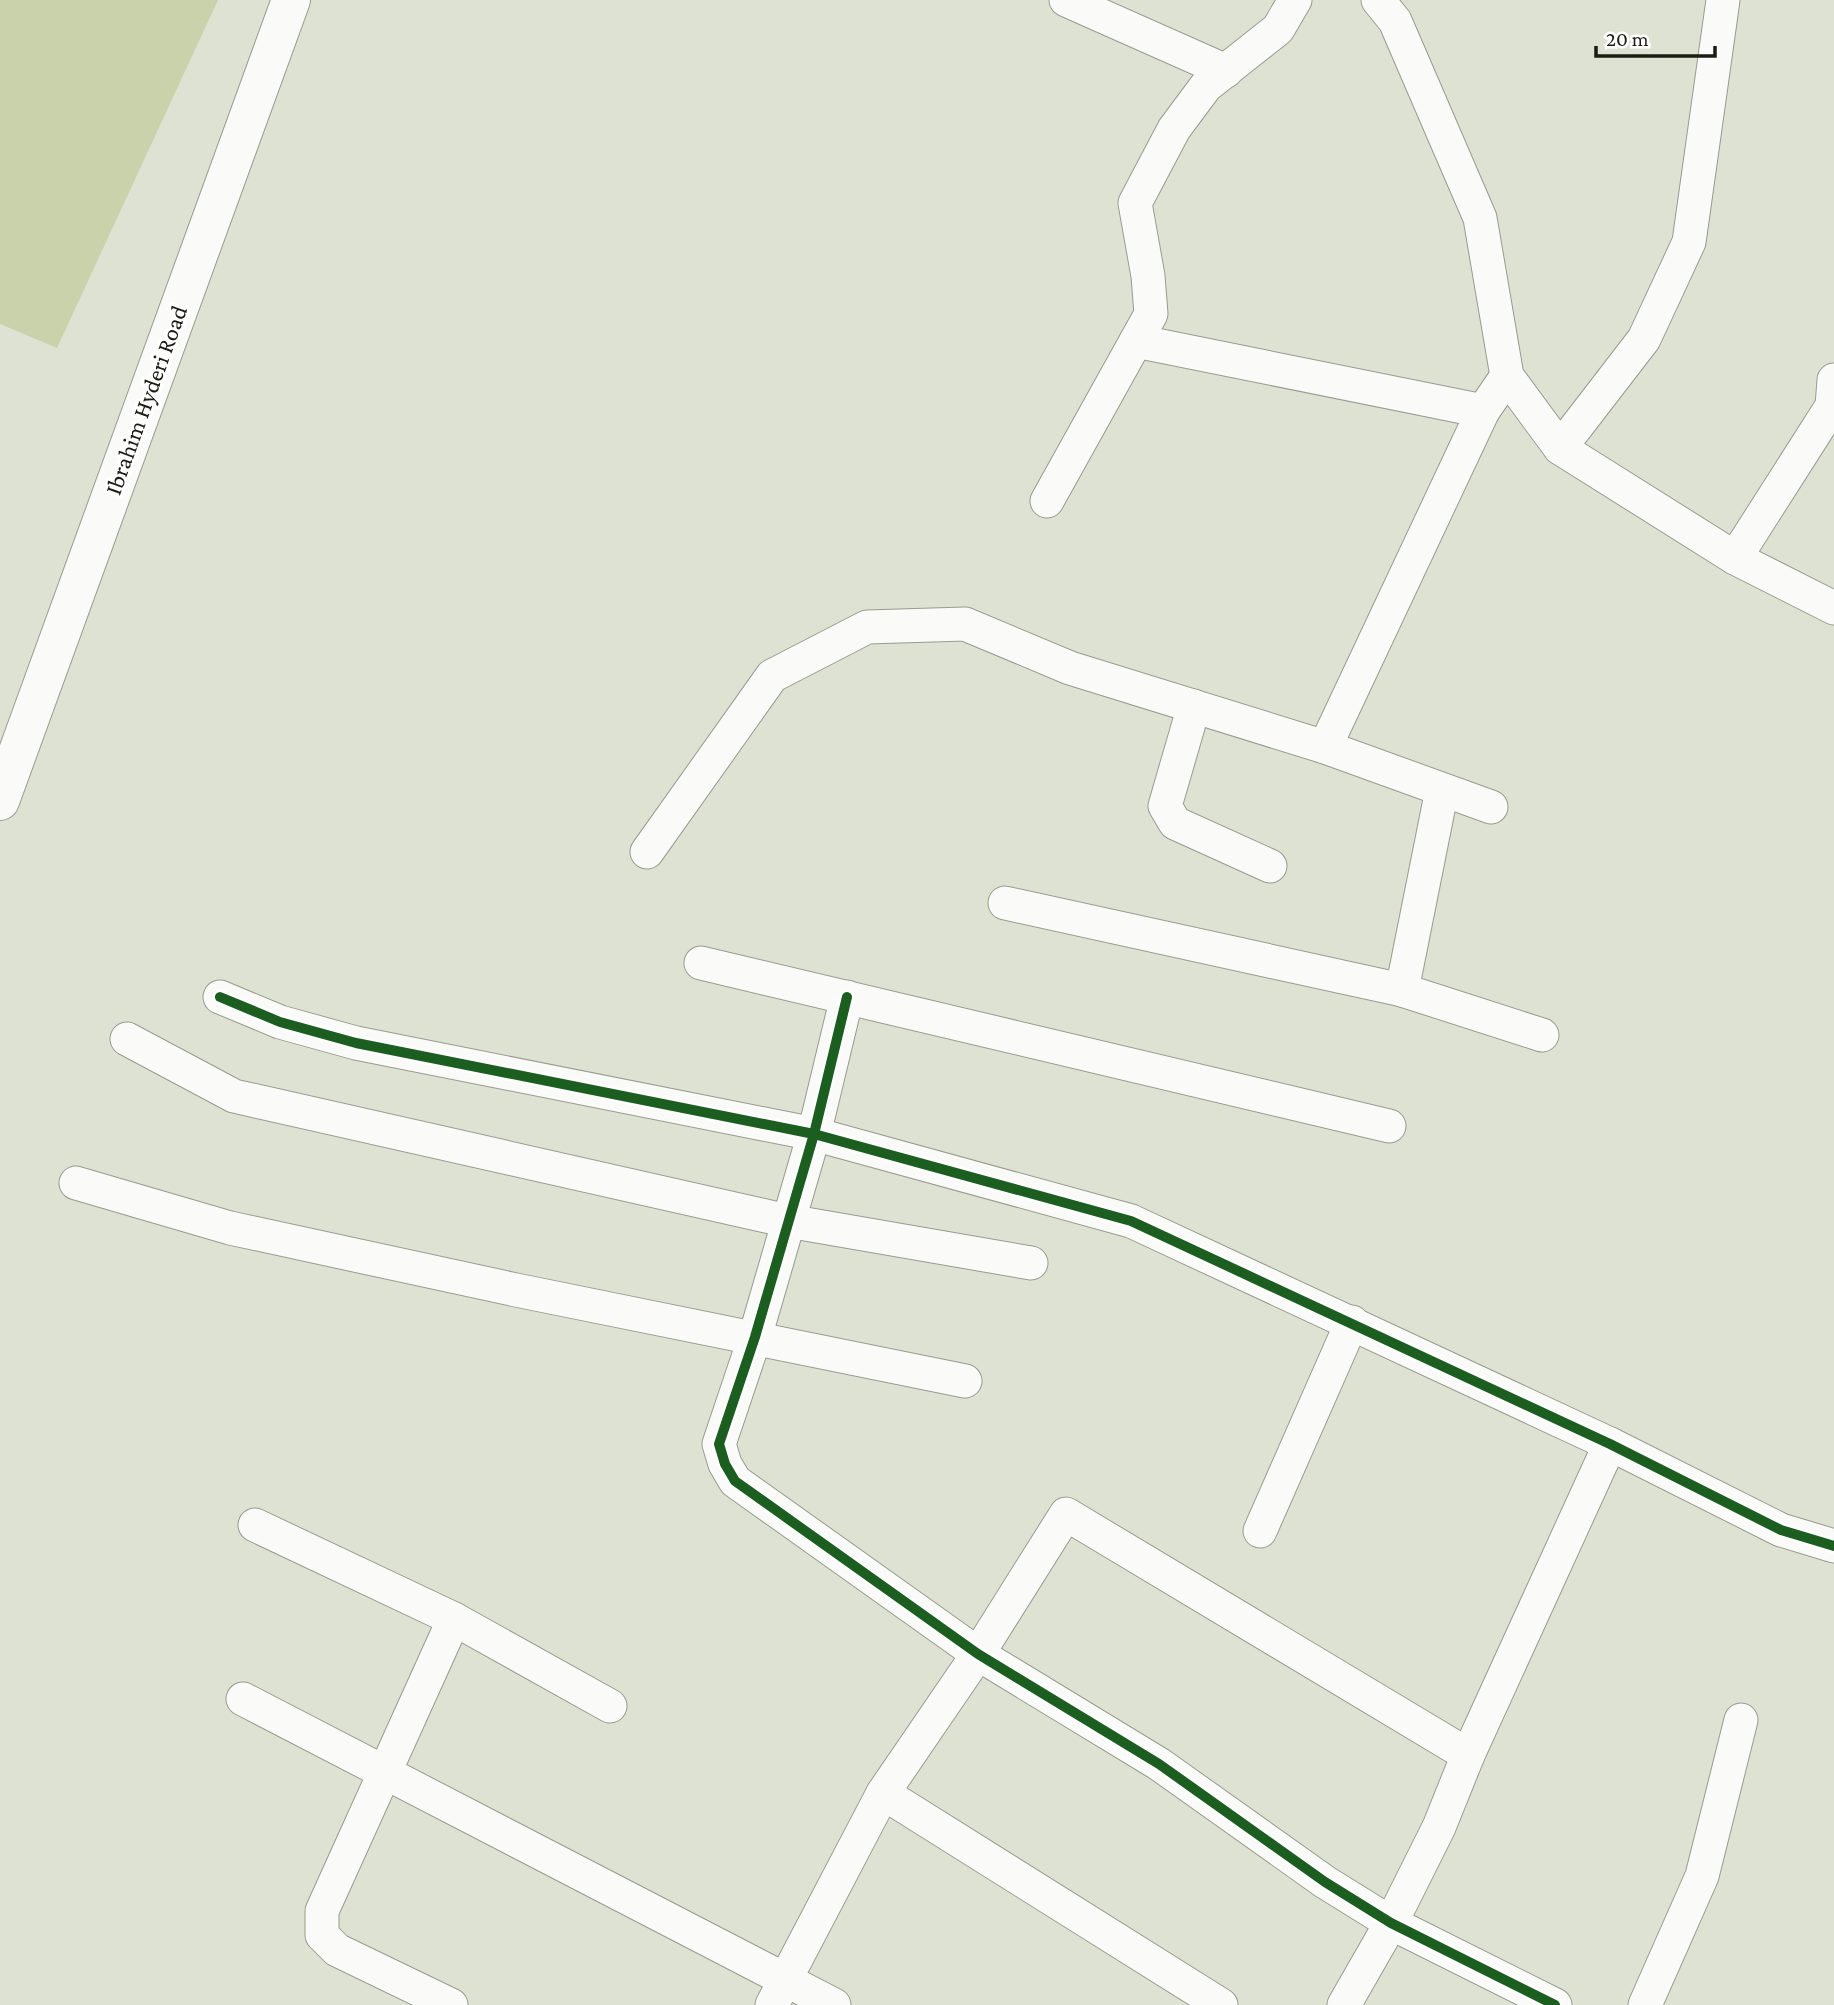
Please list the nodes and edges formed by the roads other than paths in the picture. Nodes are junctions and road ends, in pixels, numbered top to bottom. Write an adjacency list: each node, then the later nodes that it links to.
1 (292, 0): 18 (main road, Ibrahim Hyderi Road)
2 (1066, 0): 6 (street)
3 (1295, 0): 6 (street)
4 (1378, 0): 8 (street)
5 (1723, 0): 11 (street)
6 (1226, 71): 7 (street)
7 (1136, 341): 10 (street); 12 (street)
8 (1507, 376): 10 (street); 11 (street)
9 (1834, 380): 13 (street)
10 (1483, 411): 16 (street)
11 (1560, 448): 13 (street)
12 (1047, 501)
13 (1735, 558): 14 (street)
14 (1834, 608)
15 (1194, 706): 16 (street); 20 (street); 21 (street)
16 (1325, 747): 17 (street)
17 (1442, 790): 19 (street); 24 (street)
18 (0, 801)
19 (1491, 807)
20 (647, 852)
21 (1270, 866)
22 (1004, 903): 24 (street)
23 (701, 962): 26 (street)
24 (1402, 990): 27 (street)
25 (220, 997): 30 (street)
26 (847, 997): 29 (street); 30 (street)
27 (1542, 1035)
28 (127, 1039): 32 (street)
29 (1390, 1126)
30 (814, 1134): 32 (street); 34 (street)
31 (76, 1183): 35 (street)
32 (788, 1221): 33 (street); 35 (street)
33 (1031, 1263)
34 (1352, 1322): 37 (street); 39 (street)
35 (755, 1337): 36 (street); 42 (street)
36 (965, 1381)
37 (1611, 1444): 40 (street); 46 (street)
38 (255, 1525): 41 (street)
39 (1260, 1531)
40 (1834, 1546)
41 (454, 1619): 44 (street); 47 (street)
42 (978, 1654): 46 (street); 48 (street); 49 (street)
43 (243, 1699): 47 (street)
44 (610, 1706)
45 (1741, 1720): 56 (street)
46 (1468, 1755): 49 (street)
47 (385, 1772): 50 (street); 51 (street)
48 (883, 1793): 50 (street); 53 (street)
49 (1391, 1923): 54 (street); 55 (street)
50 (779, 1992): 52 (street)
51 (451, 2005)
52 (834, 2005)
53 (1221, 2005)
54 (1343, 2005)
55 (1555, 2005)
56 (1645, 2005)

